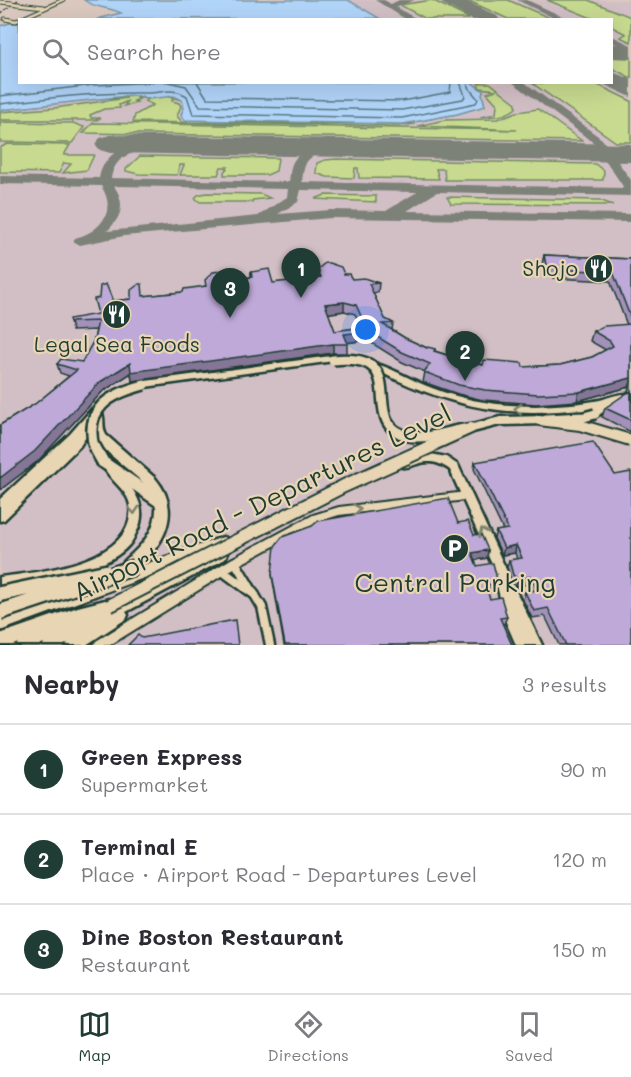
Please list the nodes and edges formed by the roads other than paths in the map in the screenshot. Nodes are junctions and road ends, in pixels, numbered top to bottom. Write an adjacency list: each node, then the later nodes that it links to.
1 (28, 0): 4 (street)
2 (63, 0): 5 (street)
3 (0, 4): 4 (street, bridge)
4 (19, 4): 5 (street)
5 (46, 8): 6 (street)
6 (23, 18)
7 (4, 19): 8 (street)
8 (18, 20)
9 (377, 367): 11 (main road, one-way to 9); 12 (main road); 15 (main road)
10 (631, 397): 11 (main road); 13 (main road, bridge)
11 (597, 403): 13 (main road)
12 (99, 409): 14 (main road, bridge); 16 (highway); 18 (main road); 19 (main road, bridge); 23 (highway)
13 (539, 420): 14 (main road, Airport Road - Departures Level); 15 (main road); 17 (main road)
14 (471, 428): 25 (main road, Airport Road - Departures Level, bridge)
15 (456, 433): 20 (main road)
16 (102, 438): 18 (highway); 22 (highway)
17 (631, 441)
18 (76, 443): 24 (main road)
19 (103, 462): 22 (highway); 30 (main road, one-way to 30)
20 (361, 479): 21 (main road); 25 (main road)
21 (466, 496): 26 (street, one-way to 21); 28 (main road, one-way to 21)
22 (161, 503): 33 (highway)
23 (0, 507)
24 (0, 517)
25 (280, 522): 27 (highway, bridge); 31 (main road); 33 (highway); 35 (main road, Airport Road - Departures Level, bridge)
26 (234, 562): 29 (street); 34 (street)
27 (135, 567): 32 (highway, bridge); 36 (highway, bridge)
28 (499, 569): 43 (main road); 44 (main road)
29 (221, 570): 34 (street); 41 (street)
30 (0, 582)
31 (152, 593): 39 (main road); 40 (main road)
32 (0, 594)
33 (83, 594): 37 (highway)
34 (256, 596): 42 (street)
35 (109, 606): 38 (highway)
36 (0, 612)
37 (0, 624)
38 (13, 641)
39 (50, 645)
40 (74, 645)
41 (100, 645)
42 (270, 645)
43 (523, 645)
44 (536, 645)

